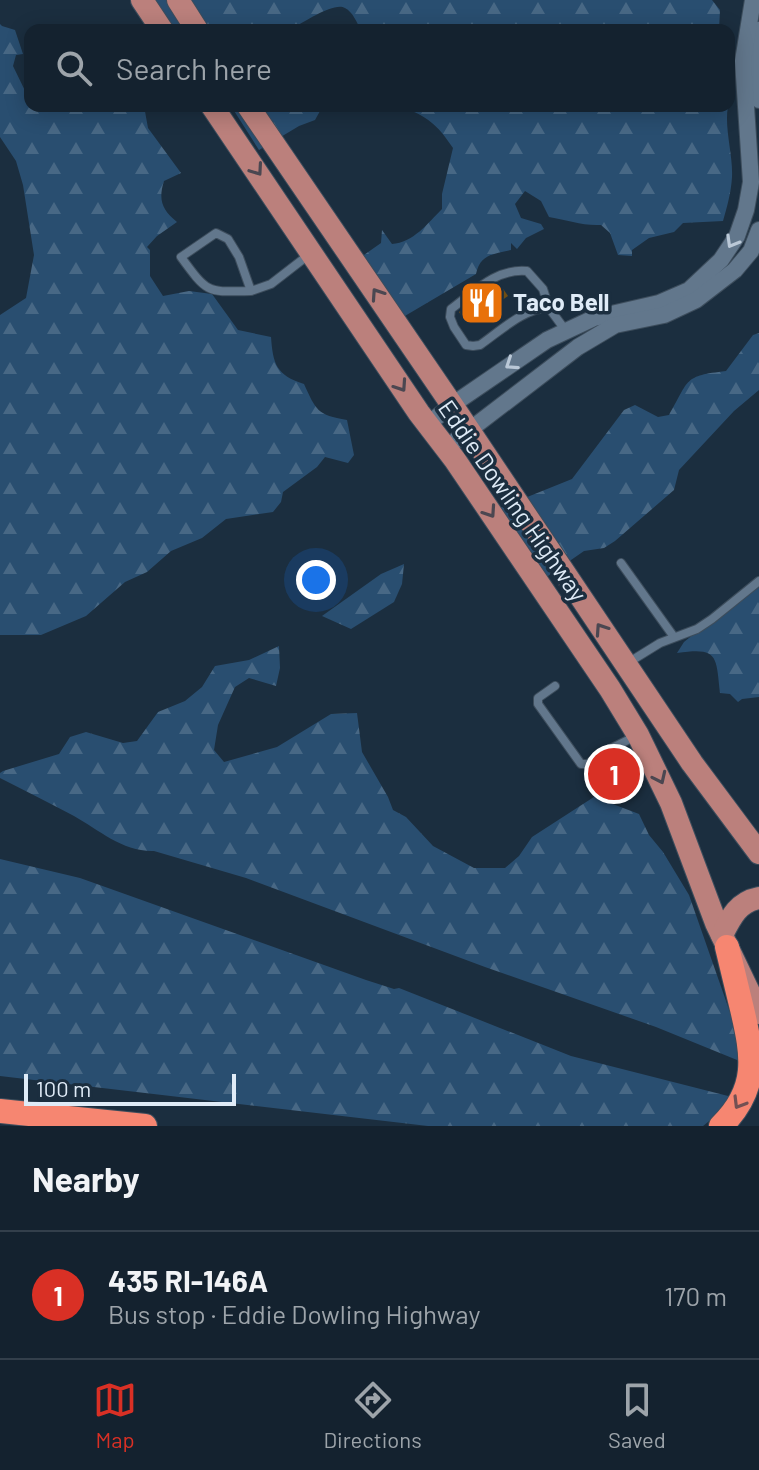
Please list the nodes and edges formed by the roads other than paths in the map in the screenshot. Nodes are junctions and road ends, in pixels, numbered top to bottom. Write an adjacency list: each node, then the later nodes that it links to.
1 (142, 0): 5 (main road)
2 (178, 0): 6 (main road)
3 (753, 0): 10 (street)
4 (759, 19): 7 (street)
5 (158, 24)
6 (193, 24)
7 (759, 100)
8 (216, 112): 12 (main road, Eddie Dowling Highway, one-way to 12)
9 (252, 112): 17 (main road, Eddie Dowling Highway, one-way to 9)
10 (755, 181): 15 (street, one-way to 15)
11 (759, 230): 16 (street)
12 (312, 253): 13 (lane); 18 (main road, Eddie Dowling Highway, one-way to 18)
13 (251, 291): 13 (lane)
14 (549, 308): 14 (lane); 15 (lane)
15 (566, 331): 16 (street); 17 (street, one-way to 17)
16 (578, 347): 19 (street)
17 (452, 405): 18 (street); 19 (main road, Eddie Dowling Highway)
18 (428, 424): 20 (main road, Eddie Dowling Highway)
19 (468, 429): 20 (street); 24 (main road, Eddie Dowling Highway, one-way to 19)
20 (446, 448): 26 (main road, Eddie Dowling Highway, one-way to 26)
21 (621, 563): 23 (lane)
22 (759, 581): 23 (lane)
23 (674, 637): 24 (lane)
24 (625, 665): 27 (main road, Eddie Dowling Highway)
25 (555, 686): 26 (lane)
26 (638, 735): 29 (main road, Eddie Dowling Highway, one-way to 29)
27 (759, 853)
28 (759, 898): 29 (main road)
29 (724, 941): 30 (main road, Eddie Dowling Highway); 33 (highway, one-way to 33)
30 (759, 1013)
31 (0, 1111): 32 (highway)
32 (145, 1126)
33 (721, 1126)

